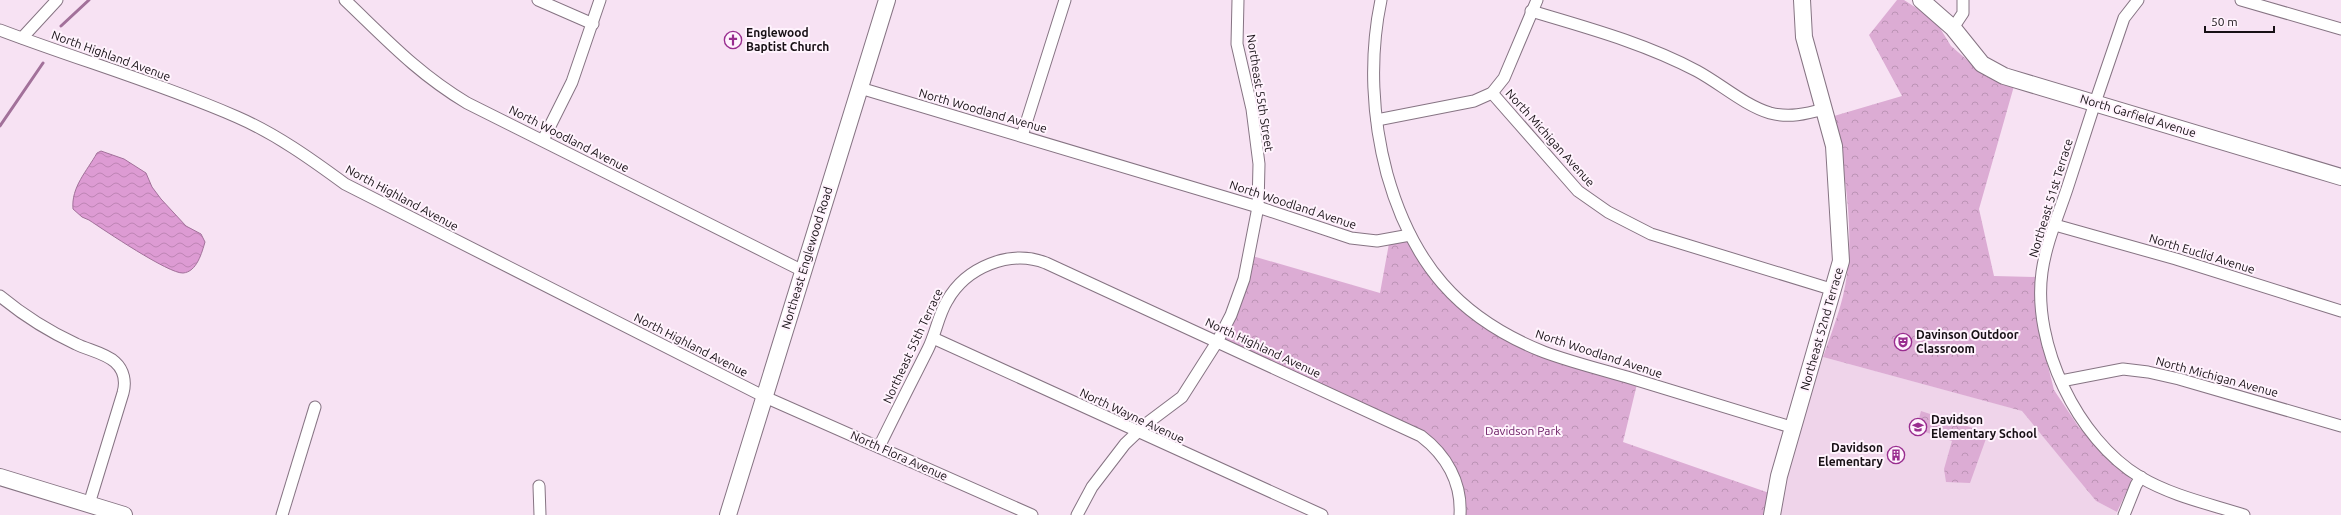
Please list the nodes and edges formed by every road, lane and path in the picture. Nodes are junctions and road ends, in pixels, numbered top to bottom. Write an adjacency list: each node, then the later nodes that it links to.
1 (57, 0): 20 (street)
2 (345, 0): 27 (street, North Woodland Avenue)
3 (538, 0): 16 (street)
4 (600, 0): 16 (street)
5 (887, 0): 21 (street, Northeast Englewood Road)
6 (1065, 0): 26 (street)
7 (1238, 0): 29 (street, Northeast 55th Street)
8 (1381, 0): 25 (street)
9 (1537, 0): 15 (street)
10 (1802, 0): 24 (street, Northeast 52nd Terrace)
11 (1964, 0): 17 (street)
12 (2138, 0): 23 (street, Northeast 51st Terrace)
13 (2241, 0): 18 (street)
14 (1926, 1): 17 (street, North Garfield Avenue)
15 (1532, 11): 22 (street); 24 (street)
16 (593, 24): 27 (street)
17 (1953, 28): 23 (street, North Garfield Avenue)
18 (2341, 29)
19 (0, 30): 20 (street)
20 (22, 38): 40 (street, North Highland Avenue)
21 (860, 88): 26 (street, North Woodland Avenue); 33 (street, Northeast Englewood Road)
22 (1492, 93): 25 (street, North Michigan Avenue); 34 (street, North Michigan Avenue)
23 (2094, 102): 28 (street, North Garfield Avenue); 30 (street, Northeast 51st Terrace)
24 (1824, 109): 34 (street, Northeast 52nd Terrace)
25 (1377, 120): 31 (street)
26 (1022, 136): 29 (street, North Woodland Avenue)
27 (543, 140): 33 (street, North Woodland Avenue)
28 (2341, 177)
29 (1258, 207): 31 (street, North Woodland Avenue); 38 (street, Northeast 55th Street)
30 (2055, 226): 36 (street, North Euclid Avenue); 39 (street, Northeast 51st Terrace)
31 (1410, 235): 43 (street, North Woodland Avenue)
32 (1006, 259): 37 (street, Northeast 55th Terrace); 38 (street, North Highland Avenue)
33 (803, 271): 40 (street, Northeast Englewood Road)
34 (1834, 290): 43 (street, Northeast 52nd Terrace)
35 (0, 296): 49 (street)
36 (2341, 311)
37 (933, 338): 44 (street, North Wayne Avenue); 45 (street, Northeast 55th Terrace)
38 (1217, 342): 44 (street, Northeast 55th Street); 58 (street, North Highland Avenue)
39 (2061, 381): 42 (street, North Michigan Avenue); 47 (street, Northeast 51st Terrace)
40 (765, 397): 45 (street, North Flora Avenue); 54 (street, Northeast Englewood Road)
41 (315, 407): 52 (street)
42 (2341, 426)
43 (1794, 428): 59 (street, Northeast 52nd Terrace)
44 (1137, 432): 56 (street, Northeast 55th Street); 57 (street, North Wayne Avenue)
45 (879, 447): 55 (street, North Flora Avenue)
46 (0, 477): 49 (street)
47 (2141, 477): 60 (street); 61 (street)
48 (540, 486): 53 (street)
49 (89, 504): 50 (street)
50 (104, 512): 51 (street)
51 (124, 515)
52 (282, 515)
53 (540, 515)
54 (728, 515)
55 (1032, 515)
56 (1077, 515)
57 (1322, 515)
58 (1460, 515)
59 (1772, 515)
60 (2124, 515)
61 (2244, 515)

